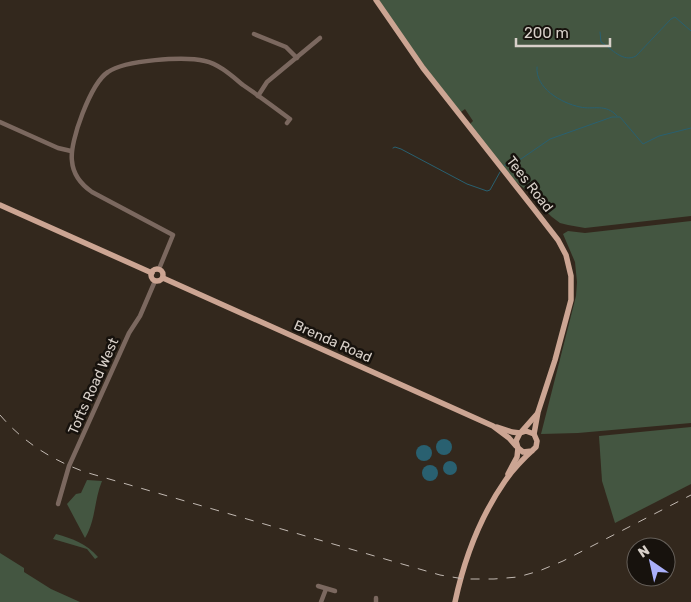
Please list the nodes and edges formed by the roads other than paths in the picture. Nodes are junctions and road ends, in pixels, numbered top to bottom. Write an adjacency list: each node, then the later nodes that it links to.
1 (376, 0): 14 (main road, Tees Road)
2 (254, 34): 4 (street)
3 (320, 38): 4 (street)
4 (297, 58): 5 (street)
5 (258, 96): 7 (street); 8 (street)
6 (0, 122): 8 (street)
7 (287, 123)
8 (71, 151): 10 (street)
9 (0, 205): 11 (main road)
10 (159, 269): 11 (main road); 12 (main road)
11 (152, 273): 13 (main road)
12 (163, 278): 13 (main road); 15 (main road, Brenda Road)
13 (155, 281): 21 (street, Tofts Road West)
14 (538, 412): 16 (main road, Tees Road); 17 (main road, Tees Road)
15 (493, 426): 16 (main road, Brenda Road); 18 (main road, Brenda Road)
16 (521, 432): 17 (main road); 18 (main road)
17 (534, 434): 19 (main road)
18 (517, 447): 19 (main road); 20 (main road)
19 (532, 451): 20 (main road)
20 (505, 481): 26 (main road)
21 (58, 504)
22 (318, 586): 23 (street)
23 (326, 589): 24 (street); 25 (street)
24 (335, 591)
25 (320, 602)
26 (455, 602)

